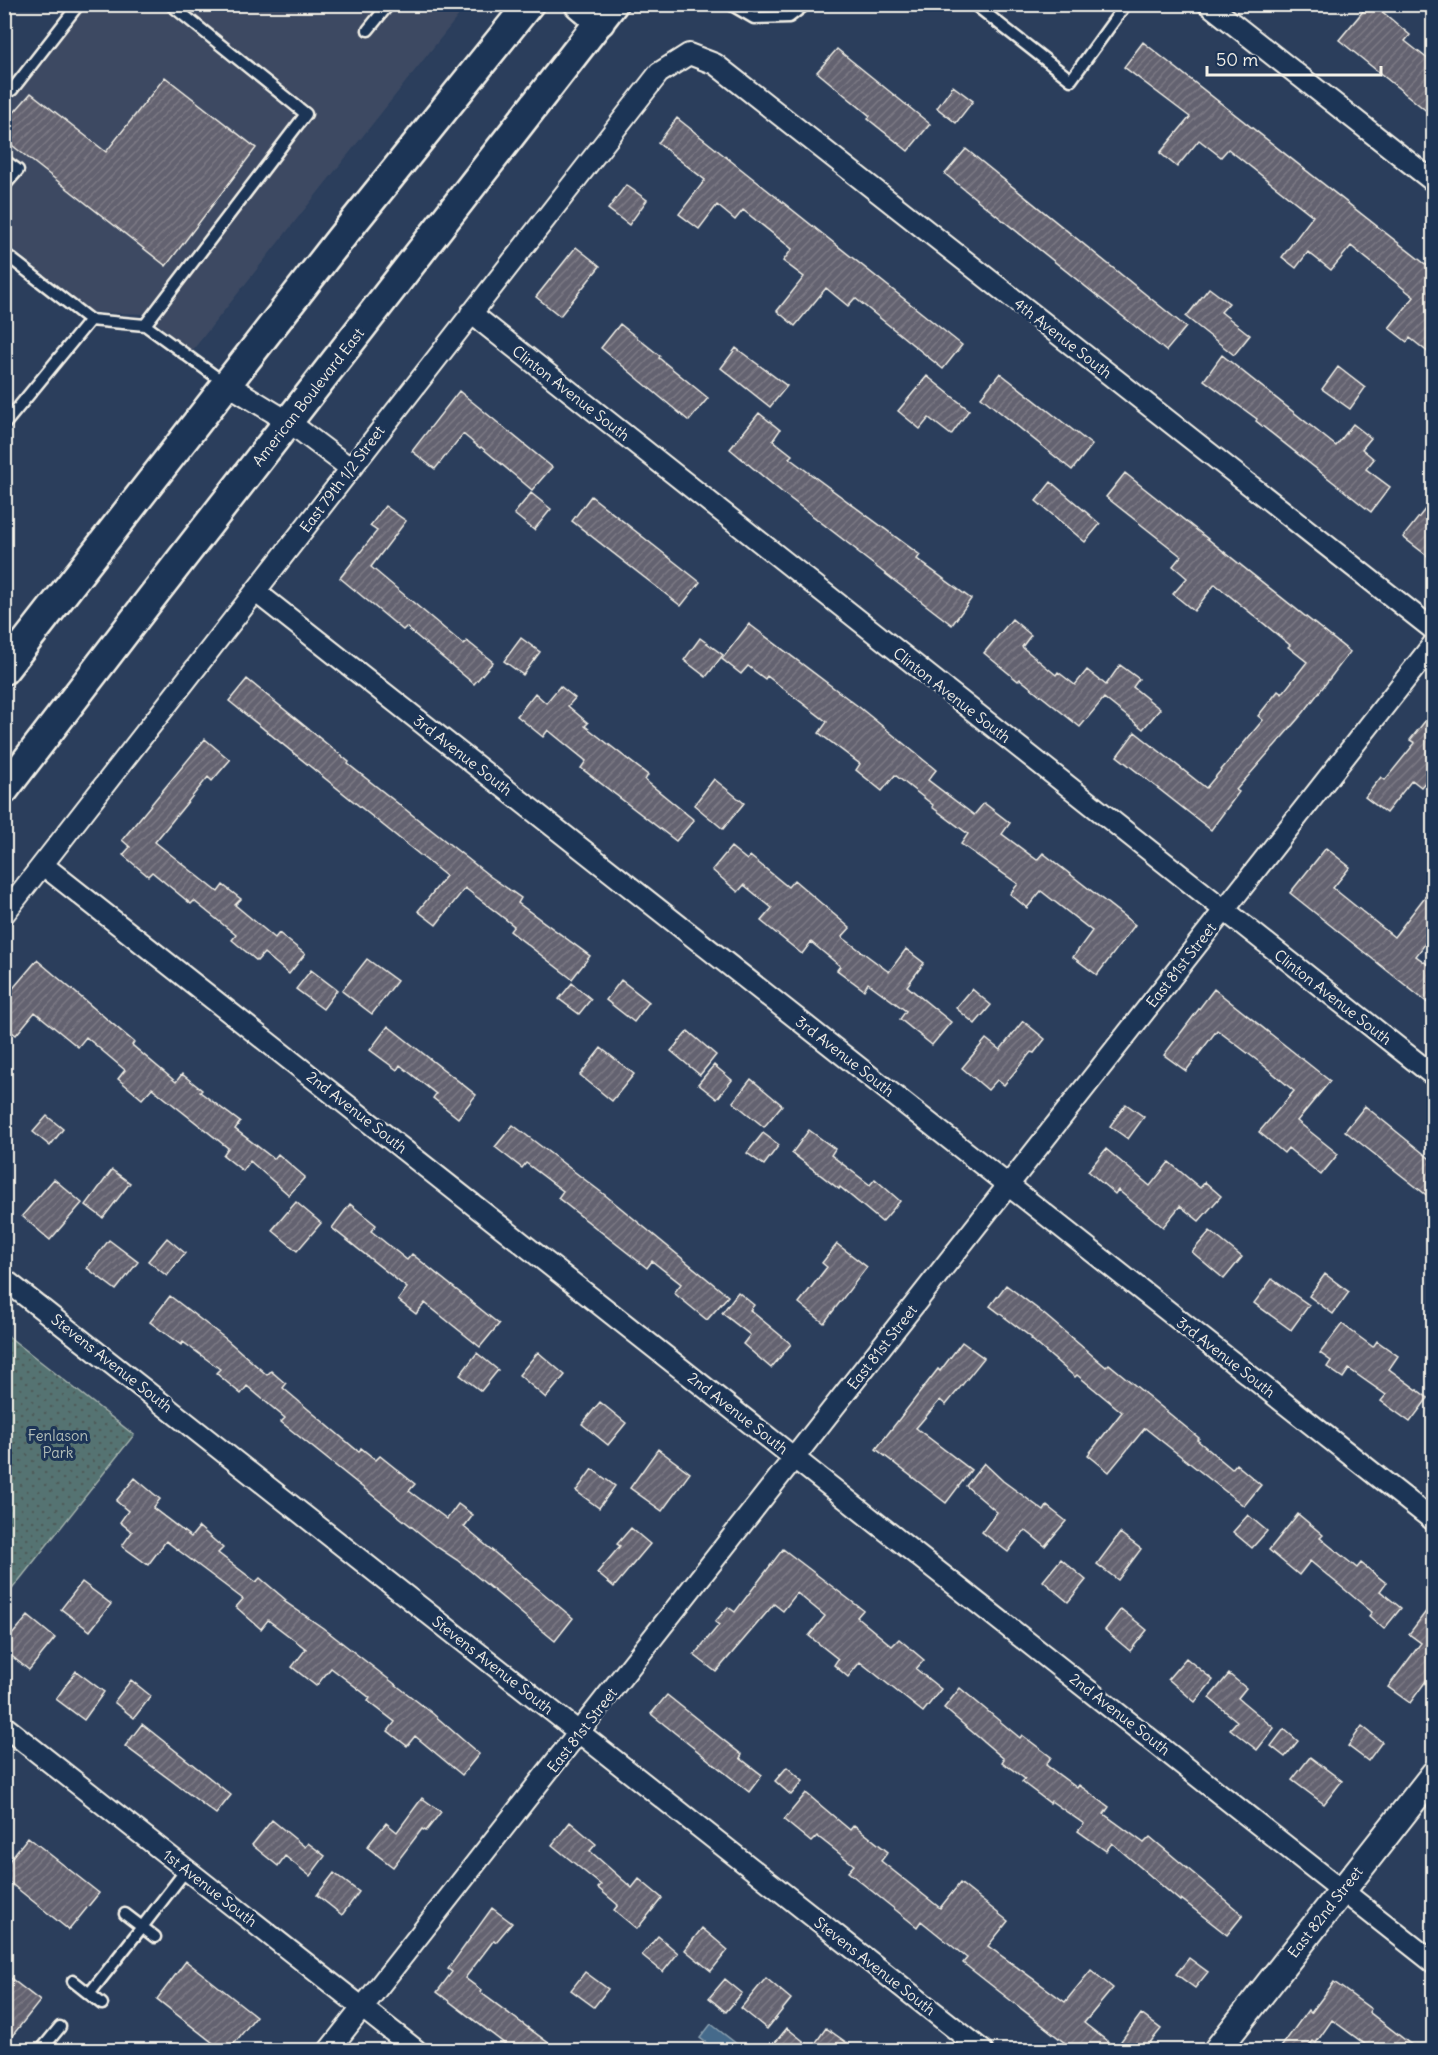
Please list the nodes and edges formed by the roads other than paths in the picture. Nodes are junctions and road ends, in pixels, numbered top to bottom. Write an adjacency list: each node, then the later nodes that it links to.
1 (79, 4): 13 (lane)
2 (170, 4): 20 (lane)
3 (389, 4): 11 (lane)
4 (529, 4): 21 (main road)
5 (730, 4): 6 (lane)
6 (806, 4)
7 (974, 4): 8 (lane)
8 (1126, 4)
9 (1208, 4): 15 (street)
10 (598, 10): 22 (main road, American Boulevard East)
11 (368, 30)
12 (688, 54): 18 (street, East 79th 1/2 Street); 26 (street, 4th Avenue South)
13 (4, 84)
14 (4, 160): 16 (lane)
15 (1434, 182)
16 (4, 186)
17 (4, 253): 19 (lane)
18 (471, 313): 24 (street, East 79th 1/2 Street); 31 (street, Clinton Avenue South)
19 (90, 320): 20 (lane); 23 (lane)
20 (144, 325): 21 (lane)
21 (227, 384): 22 (street); 28 (main road)
22 (289, 423): 24 (street); 29 (main road, American Boulevard East)
23 (4, 425)
24 (350, 468): 25 (street, East 79th 1/2 Street)
25 (256, 592): 30 (street, East 79th 1/2 Street); 34 (street, 3rd Avenue South)
26 (1434, 630)
27 (1434, 644): 31 (street, East 81st Street)
28 (4, 670)
29 (4, 790)
30 (43, 865): 32 (street, East 79th 1/2 Street); 36 (street, 2nd Avenue South)
31 (1224, 910): 33 (street, Clinton Avenue South); 34 (street, East 81st Street)
32 (4, 914)
33 (1434, 1076)
34 (1009, 1185): 36 (street, East 81st Street); 37 (street, 3rd Avenue South)
35 (4, 1278): 39 (street, Stevens Avenue South)
36 (795, 1457): 39 (street, East 81st Street); 42 (street, 2nd Avenue South)
37 (1434, 1521)
38 (4, 1726): 41 (street, 1st Avenue South)
39 (579, 1732): 50 (street, East 81st Street); 55 (street, Stevens Avenue South)
40 (1434, 1774): 42 (street, East 82nd Street)
41 (186, 1870): 44 (lane); 50 (street, 1st Avenue South)
42 (1342, 1890): 46 (street, 2nd Avenue South); 56 (street, East 82nd Street)
43 (125, 1914): 44 (lane)
44 (142, 1927): 45 (lane); 48 (lane)
45 (155, 1937)
46 (1434, 1963)
47 (73, 1981): 48 (lane)
48 (89, 1994): 49 (lane)
49 (102, 2004)
50 (363, 2008): 53 (street, East 81st Street); 54 (street, 1st Avenue South)
51 (60, 2028): 52 (lane)
52 (41, 2050)
53 (329, 2050)
54 (416, 2050)
55 (982, 2050)
56 (1217, 2050)

